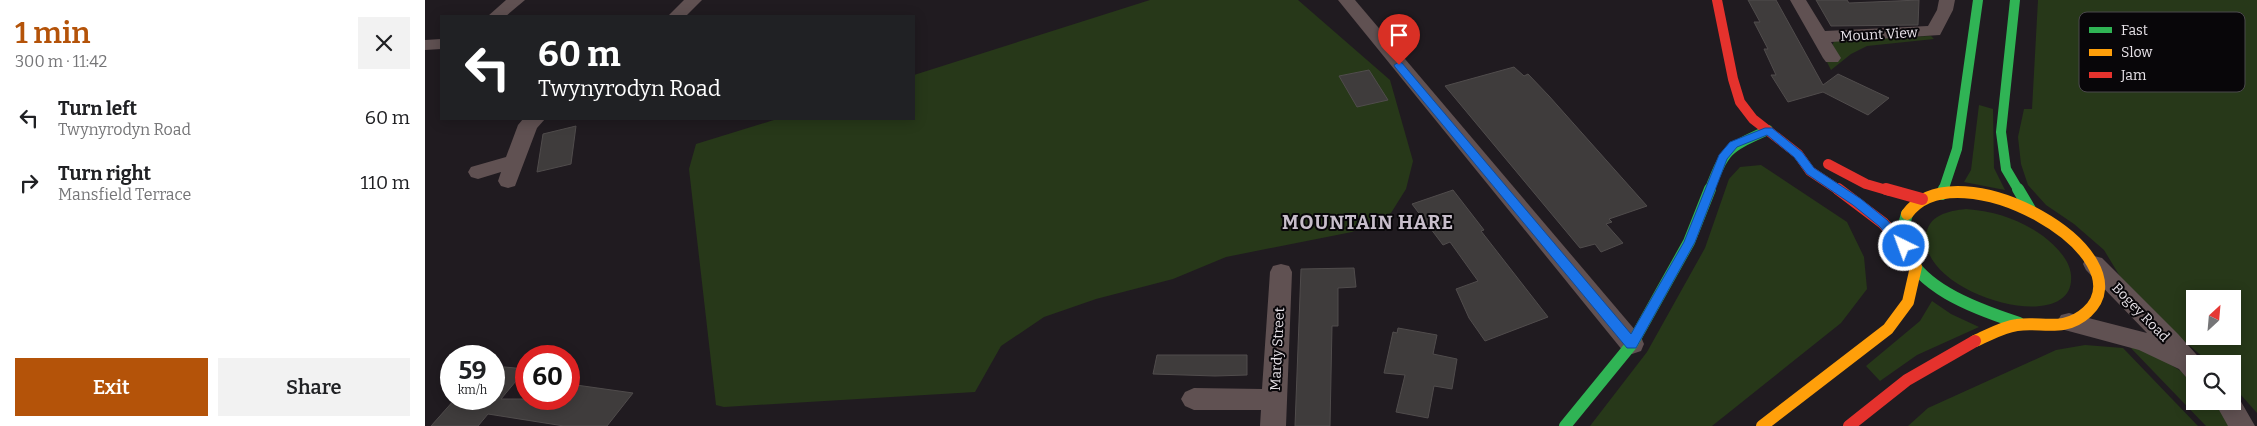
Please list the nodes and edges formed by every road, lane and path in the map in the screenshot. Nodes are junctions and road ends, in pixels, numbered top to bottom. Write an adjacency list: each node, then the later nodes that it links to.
1 (517, 0): 9 (street)
2 (694, 0): 10 (street)
3 (1346, 0): 28 (street)
4 (1717, 0): 16 (main road)
5 (1798, 0): 11 (street, Mount View)
6 (1947, 0): 11 (street, Mount View)
7 (1978, 0): 19 (main road)
8 (2015, 0): 21 (main road)
9 (497, 15)
10 (677, 15)
11 (1819, 36): 14 (street, Mount View)
12 (440, 44): 13 (street)
13 (425, 45)
14 (1831, 58)
15 (534, 120): 18 (street)
16 (1768, 130): 17 (main road); 28 (main road)
17 (1798, 154): 20 (main road); 22 (main road)
18 (478, 172)
19 (1942, 194): 20 (main road); 21 (main road)
20 (1922, 199): 22 (main road)
21 (2031, 211): 23 (main road)
22 (1904, 246): 24 (main road)
23 (2093, 263): 26 (main road); 29 (street, Bogey Road)
24 (1916, 267): 27 (main road); 36 (main road)
25 (1281, 272): 32 (street, Mardy Street)
26 (2069, 322): 27 (main road); 30 (street, Bogey Road)
27 (2019, 324): 37 (main road)
28 (1632, 344): 35 (main road)
29 (2186, 360)
30 (2186, 363)
31 (1194, 399): 32 (street)
32 (1275, 400): 34 (street, Mardy Street)
33 (2232, 410): 38 (street)
34 (1273, 426)
35 (1565, 426)
36 (1762, 426)
37 (1849, 426)
38 (2242, 426)

